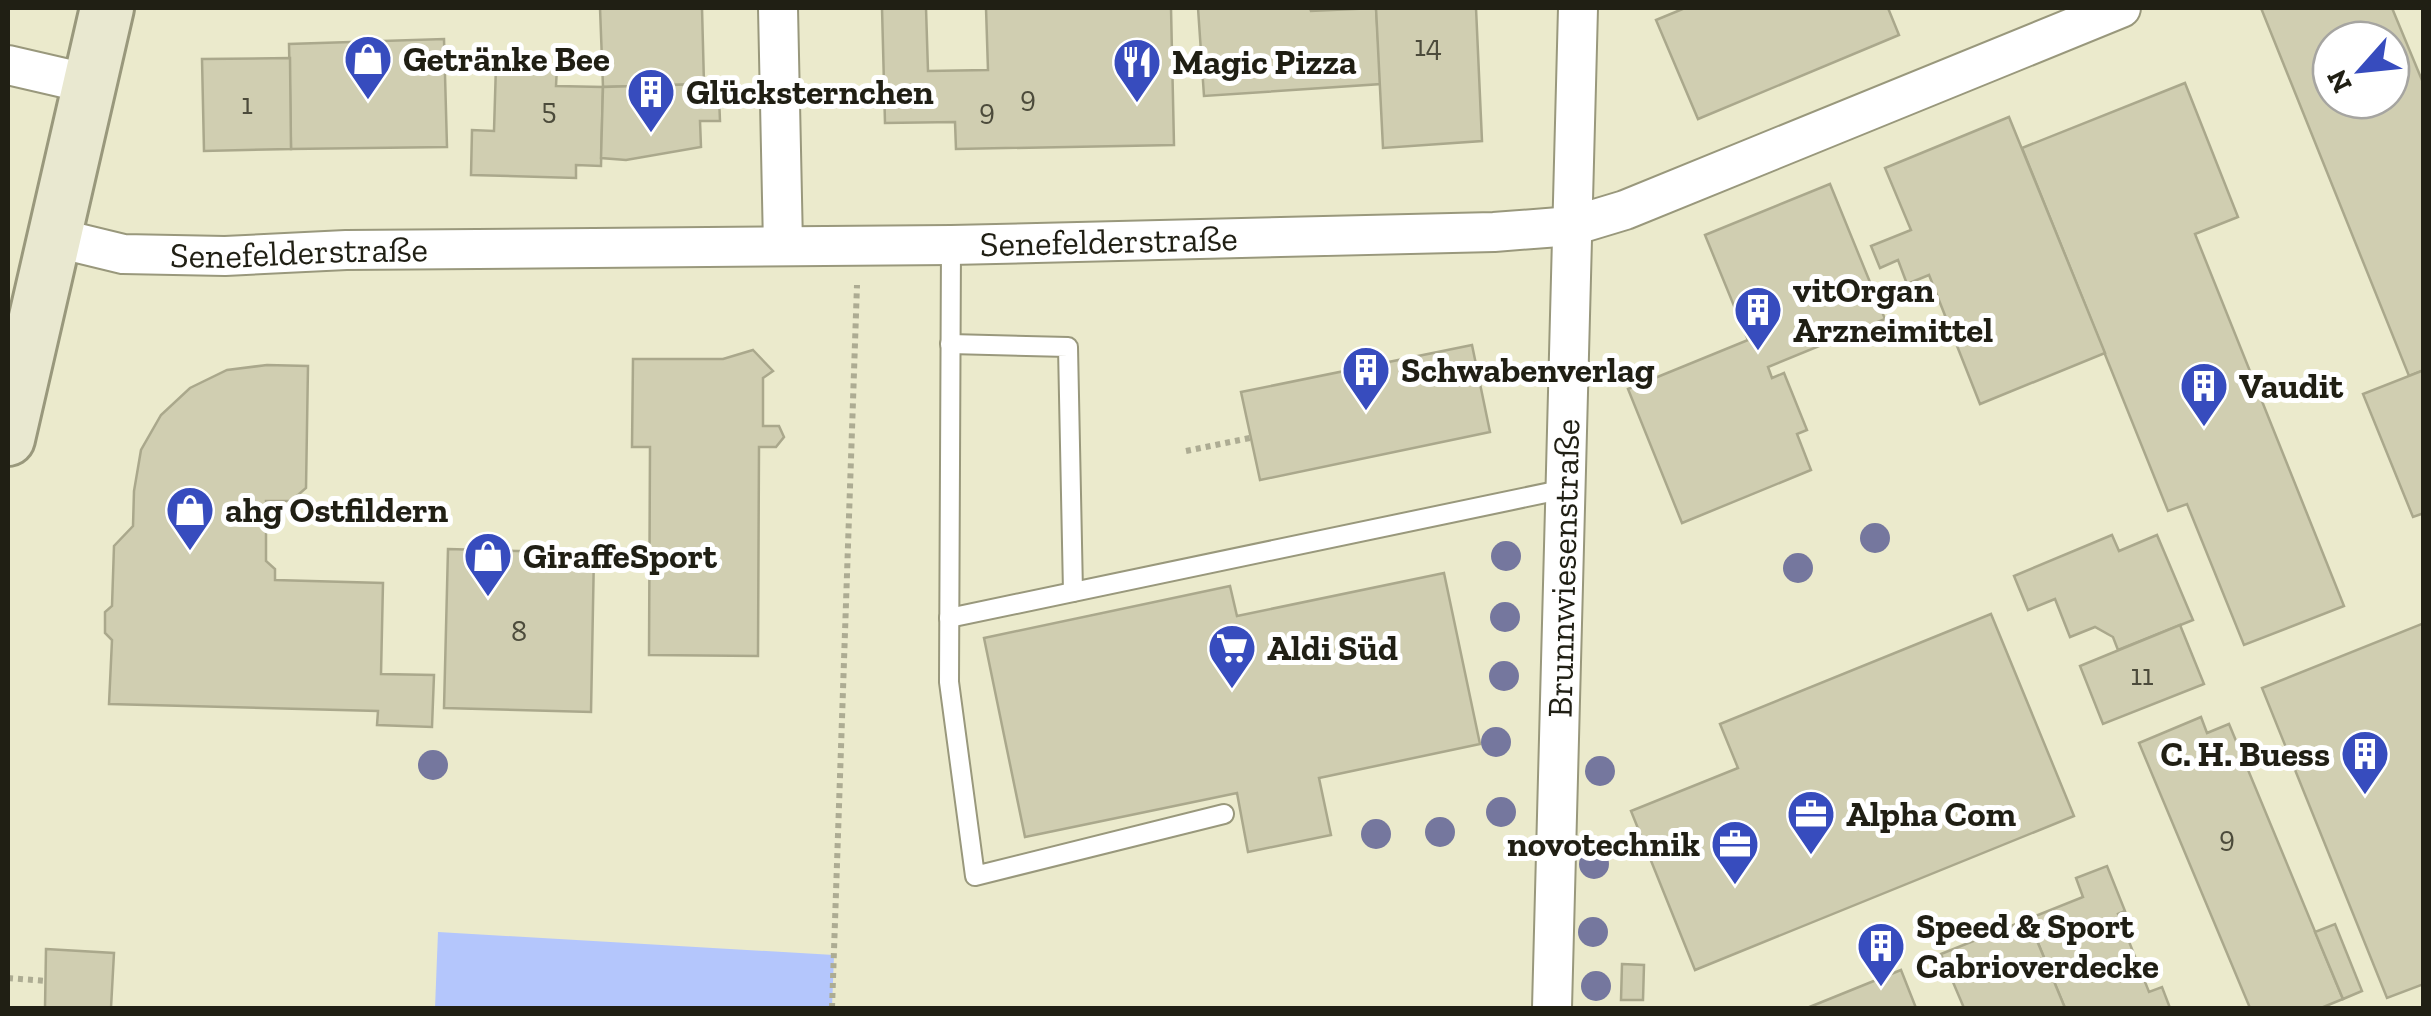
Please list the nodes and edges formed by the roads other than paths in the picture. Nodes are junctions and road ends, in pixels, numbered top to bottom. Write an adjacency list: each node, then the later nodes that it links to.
1 (107, 8): 6 (main road)
2 (778, 8): 9 (street)
3 (1578, 8): 7 (street, Brunnwiesenstraße)
4 (2121, 8): 7 (street, Senefelderstraße)
5 (8, 64): 6 (street)
6 (90, 84): 8 (main road)
7 (1572, 226): 10 (street, Senefelderstraße); 13 (street, Brunnwiesenstraße)
8 (53, 238): 9 (street, Senefelderstraße); 12 (main road)
9 (783, 244): 10 (street, Senefelderstraße)
10 (951, 245): 11 (lane)
11 (950, 344): 14 (lane); 15 (lane)
12 (10, 417)
13 (1564, 488): 14 (lane); 17 (street, Brunnwiesenstraße)
14 (1073, 592): 15 (lane)
15 (949, 618): 16 (lane)
16 (1224, 814)
17 (1552, 1008)

